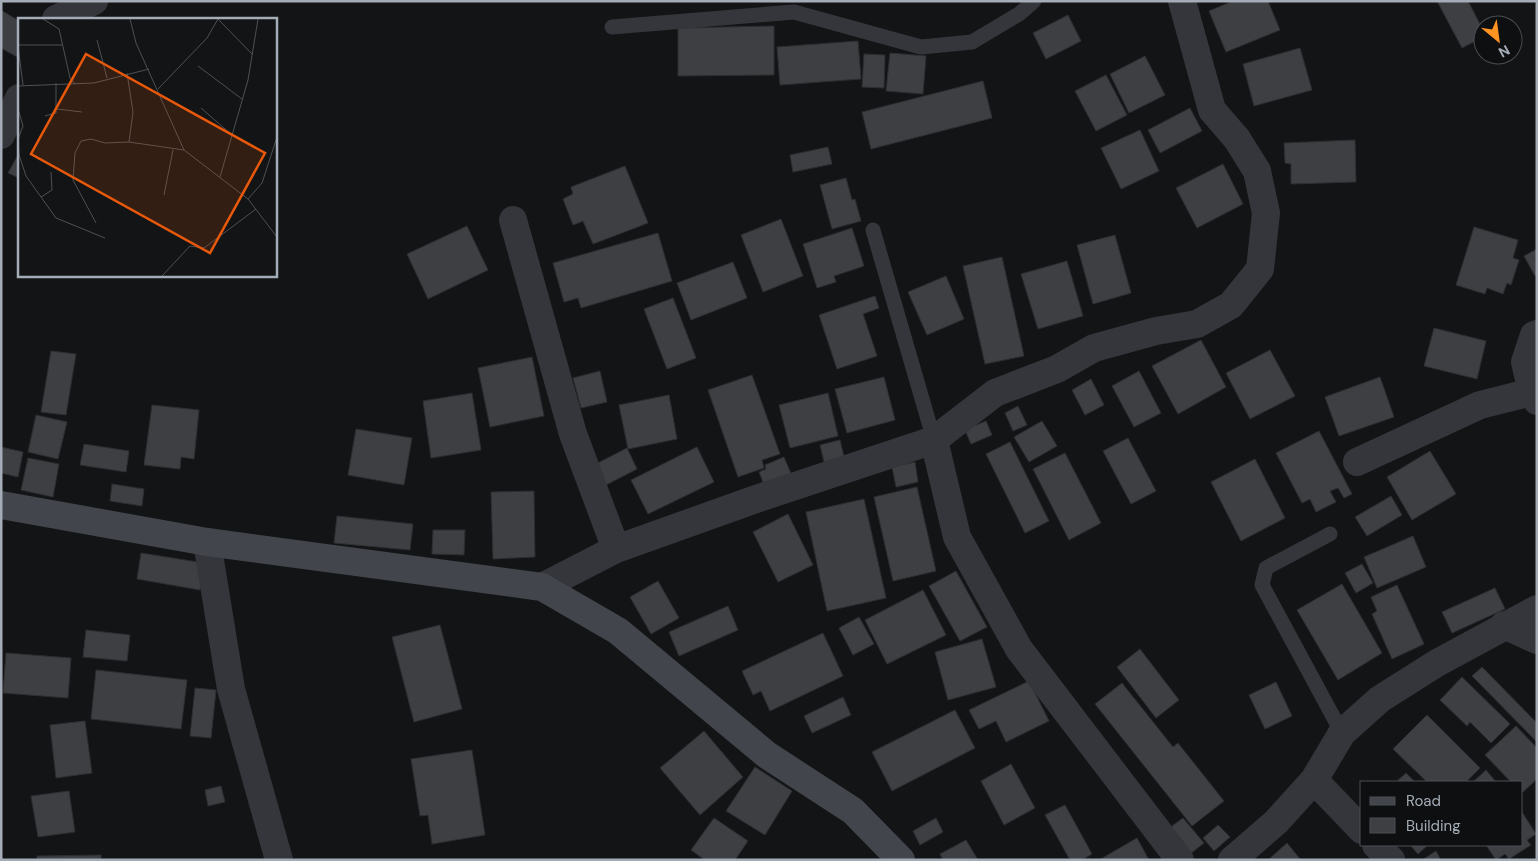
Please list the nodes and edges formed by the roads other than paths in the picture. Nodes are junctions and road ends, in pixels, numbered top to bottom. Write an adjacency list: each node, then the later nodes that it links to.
1 (94, 1): 4 (street)
2 (1034, 1): 5 (lane)
3 (1182, 1): 12 (street)
4 (58, 18)
5 (612, 28)
6 (18, 100): 7 (street)
7 (1, 135)
8 (513, 220): 17 (street)
9 (873, 230): 12 (lane)
10 (1537, 334): 11 (street)
11 (1534, 396): 13 (street)
12 (934, 440): 17 (street); 28 (street)
13 (1357, 462)
14 (1, 505): 16 (street)
15 (1330, 534): 22 (lane)
16 (207, 542): 18 (street); 26 (street)
17 (616, 549): 18 (street)
18 (542, 587): 27 (street)
19 (1537, 609): 20 (street)
20 (1504, 625): 21 (street); 22 (street)
21 (1537, 640)
22 (1342, 733): 23 (street)
23 (1314, 780): 24 (street); 29 (street)
24 (1360, 828)
25 (1377, 846): 30 (street)
26 (279, 860)
27 (901, 860)
28 (1180, 860)
29 (1232, 860)
30 (1391, 860)

